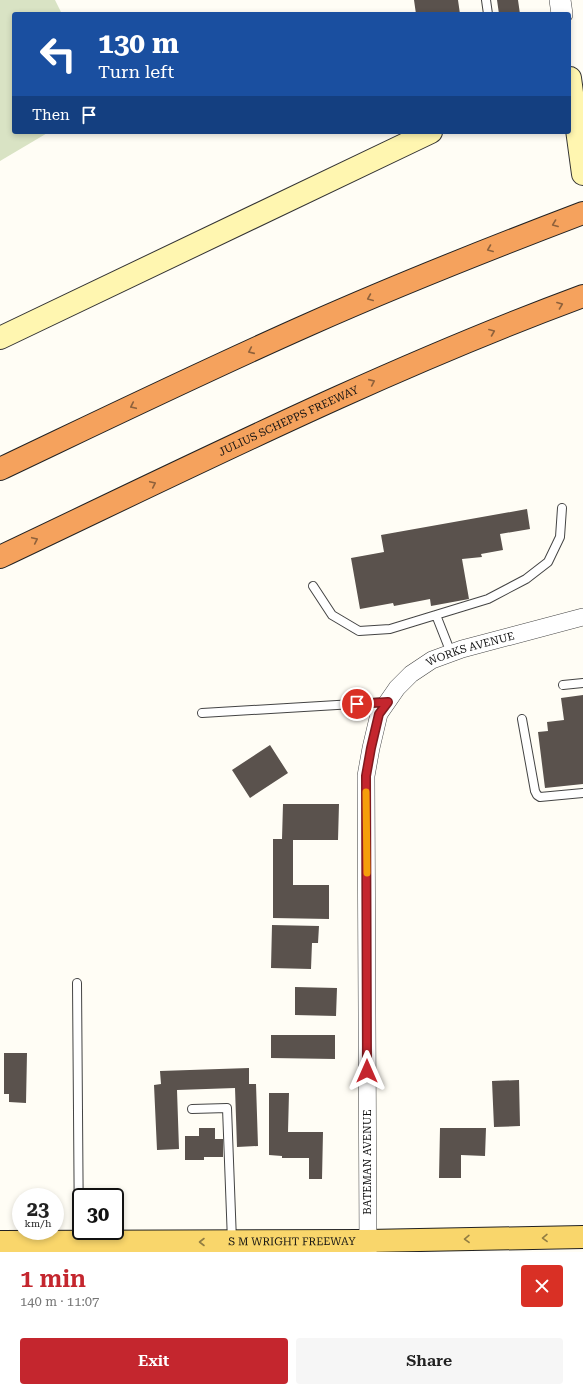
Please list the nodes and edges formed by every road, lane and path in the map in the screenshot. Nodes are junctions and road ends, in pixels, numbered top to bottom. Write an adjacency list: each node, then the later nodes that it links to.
1 (486, 0): 3 (lane)
2 (560, 0): 4 (street)
3 (488, 12)
4 (562, 12)
5 (573, 76): 7 (main road)
6 (425, 134): 10 (main road)
7 (583, 174)
8 (583, 213): 11 (highway, one-way to 11)
9 (583, 296): 13 (highway, JULIUS SCHEPPS FREEWAY, one-way to 9)
10 (0, 338)
11 (0, 469)
12 (562, 508): 15 (lane)
13 (0, 557)
14 (312, 586): 15 (lane)
15 (436, 615): 17 (lane)
16 (583, 617): 17 (street, WORKS AVENUE)
17 (450, 653): 20 (street, WORKS AVENUE)
18 (583, 683): 19 (lane)
19 (563, 685)
20 (384, 708): 21 (lane); 30 (street, BATEMAN AVENUE)
21 (202, 713)
22 (522, 719): 23 (lane)
23 (583, 793)
24 (77, 983): 28 (lane)
25 (192, 1109): 29 (lane)
26 (583, 1237): 30 (main road, S M WRIGHT FREEWAY, one-way to 30)
27 (0, 1242): 28 (main road, S M WRIGHT FREEWAY)
28 (79, 1242): 29 (main road, S M WRIGHT FREEWAY, one-way to 28)
29 (232, 1242): 30 (main road, S M WRIGHT FREEWAY)
30 (368, 1247)

